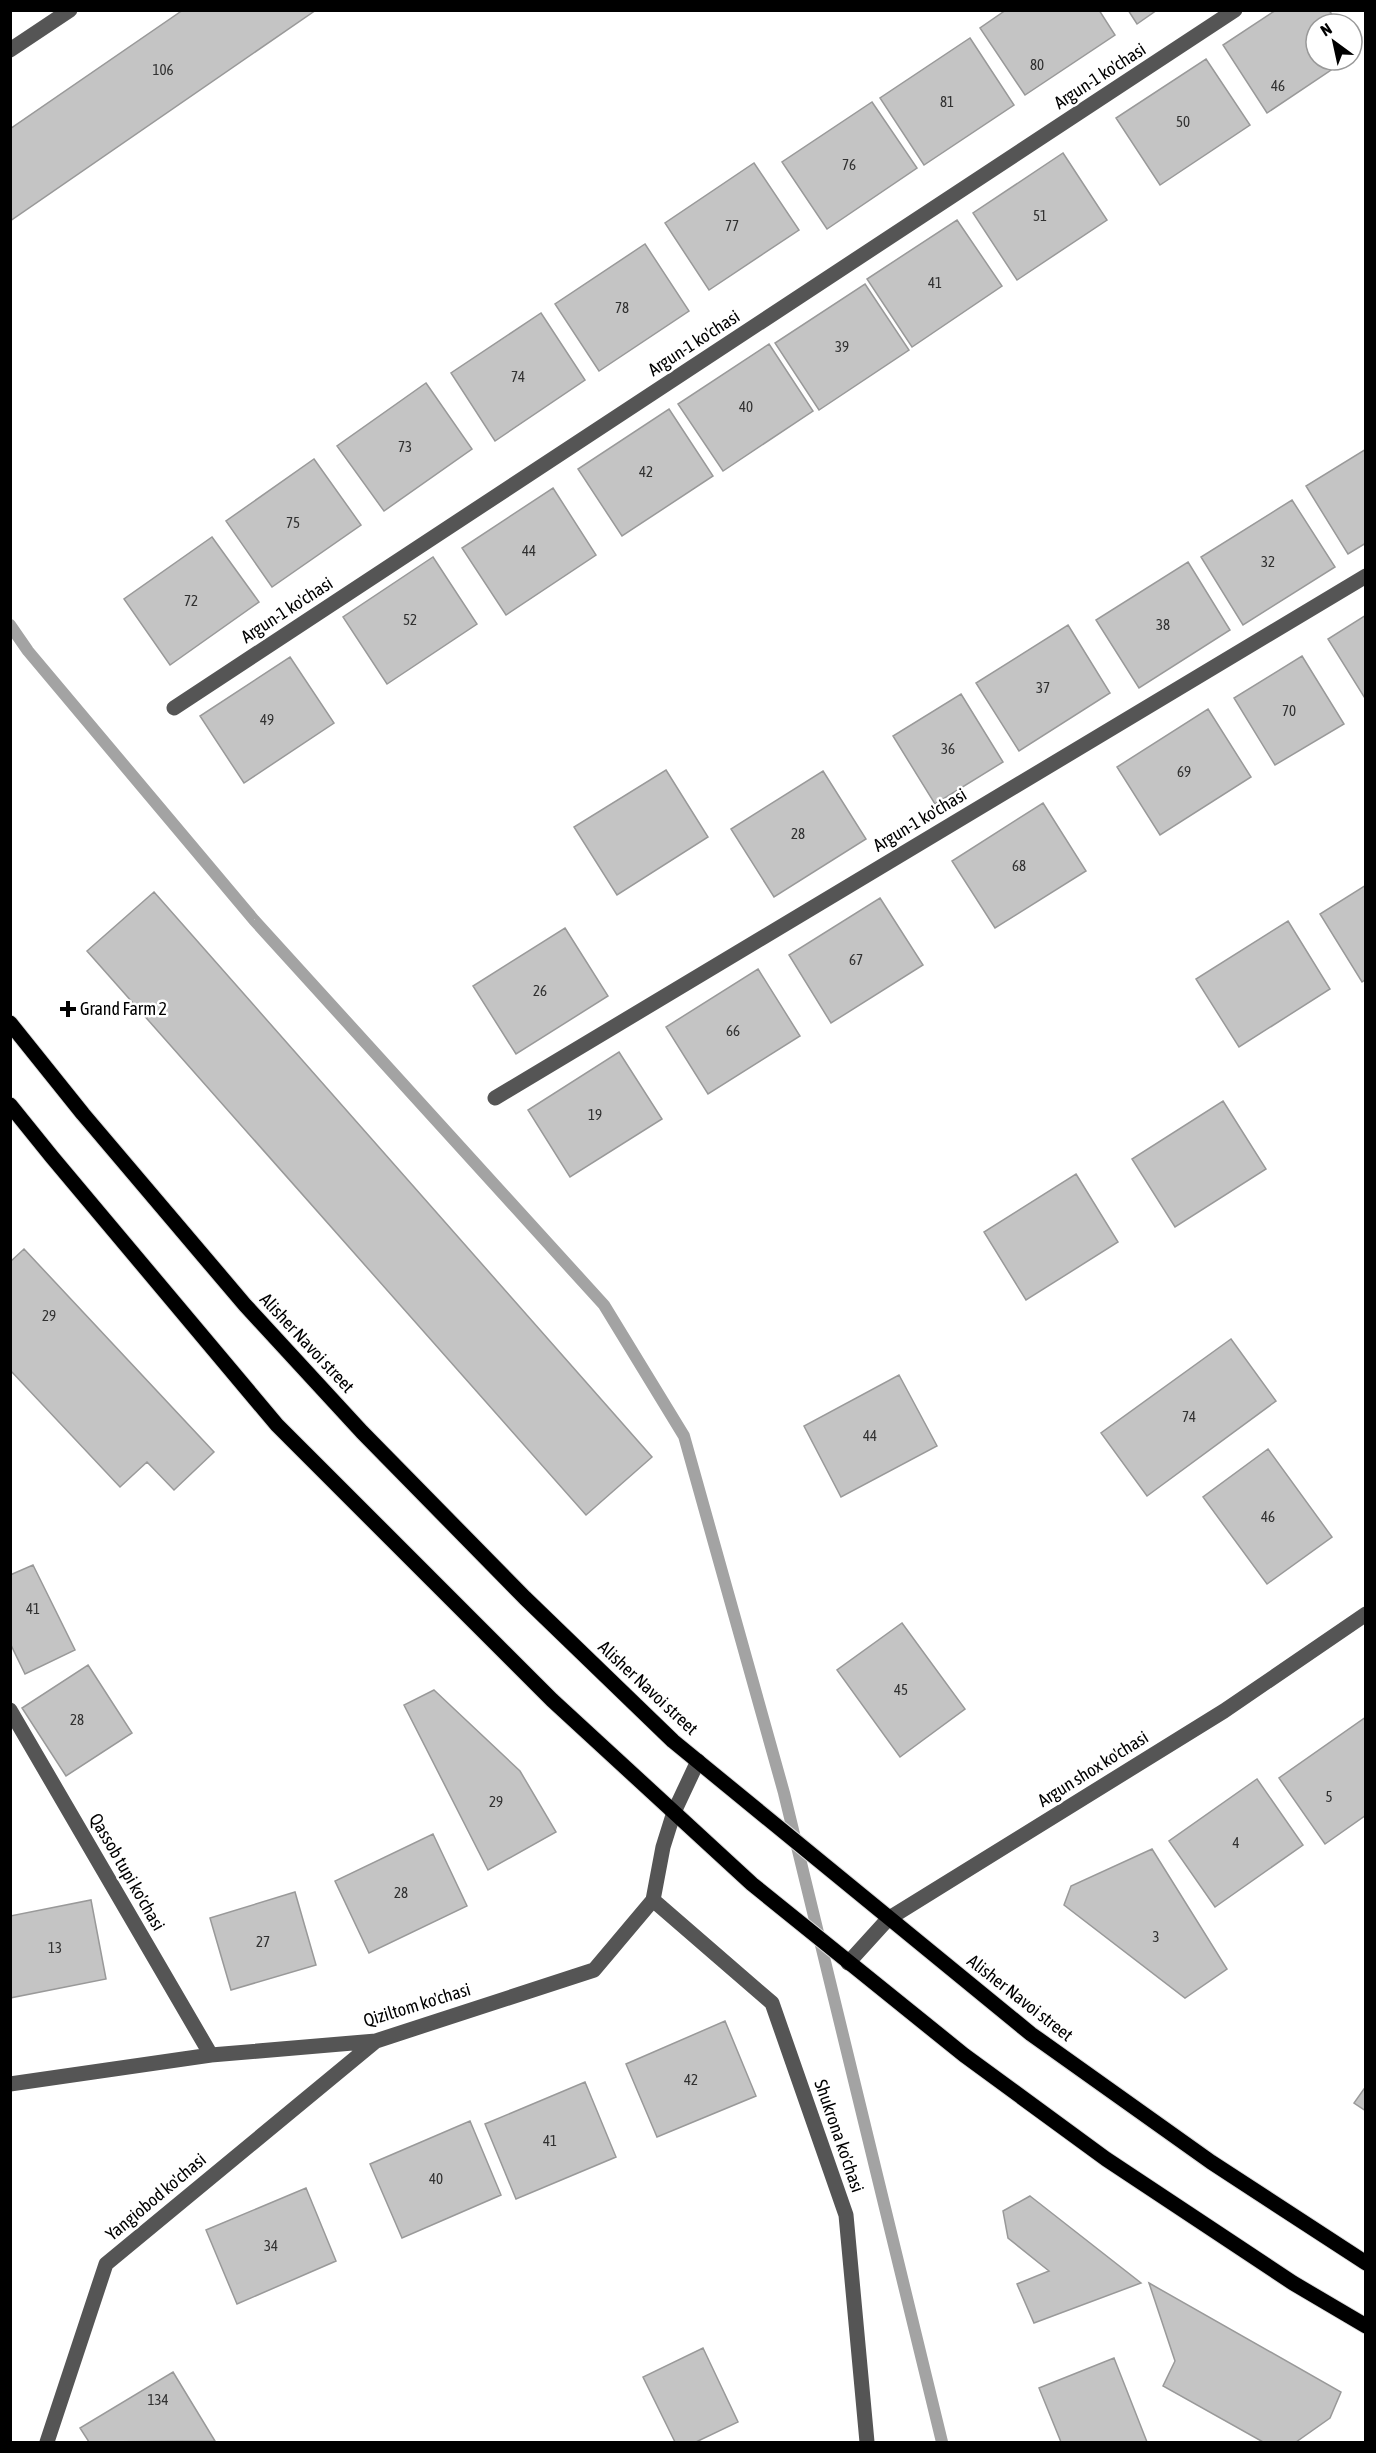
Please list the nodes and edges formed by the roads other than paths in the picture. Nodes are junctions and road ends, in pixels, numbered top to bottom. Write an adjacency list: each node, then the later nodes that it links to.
1 (70, 10): 3 (street)
2 (1235, 10): 5 (street, Argun-1 ko'chasi)
3 (10, 50)
4 (1365, 576): 7 (street, Argun-1 ko'chasi)
5 (174, 708)
6 (10, 1023): 11 (main road, Alisher Navoi street)
7 (495, 1098)
8 (10, 1105): 12 (main road)
9 (1365, 1614): 14 (street, Argun shox ko'chasi)
10 (10, 1710): 17 (street, Qassob tupi ko'chasi)
11 (698, 1761): 12 (street, Qiziltom ko'chasi); 14 (main road, Alisher Navoi street)
12 (674, 1812): 13 (street, Qiziltom ko'chasi); 15 (main road)
13 (653, 1900): 16 (street, Qiziltom ko'chasi); 22 (street, Shukrona ko'chasi)
14 (888, 1919): 15 (street, Argun shox ko'chasi); 19 (main road, Alisher Navoi street)
15 (848, 1963): 20 (main road)
16 (376, 2041): 17 (street, Qiziltom ko'chasi); 21 (street, Yangiobod ko'chasi)
17 (211, 2055): 18 (street, Qiziltom ko'chasi)
18 (10, 2084)
19 (1365, 2263)
20 (1365, 2326)
21 (47, 2442)
22 (867, 2442)

